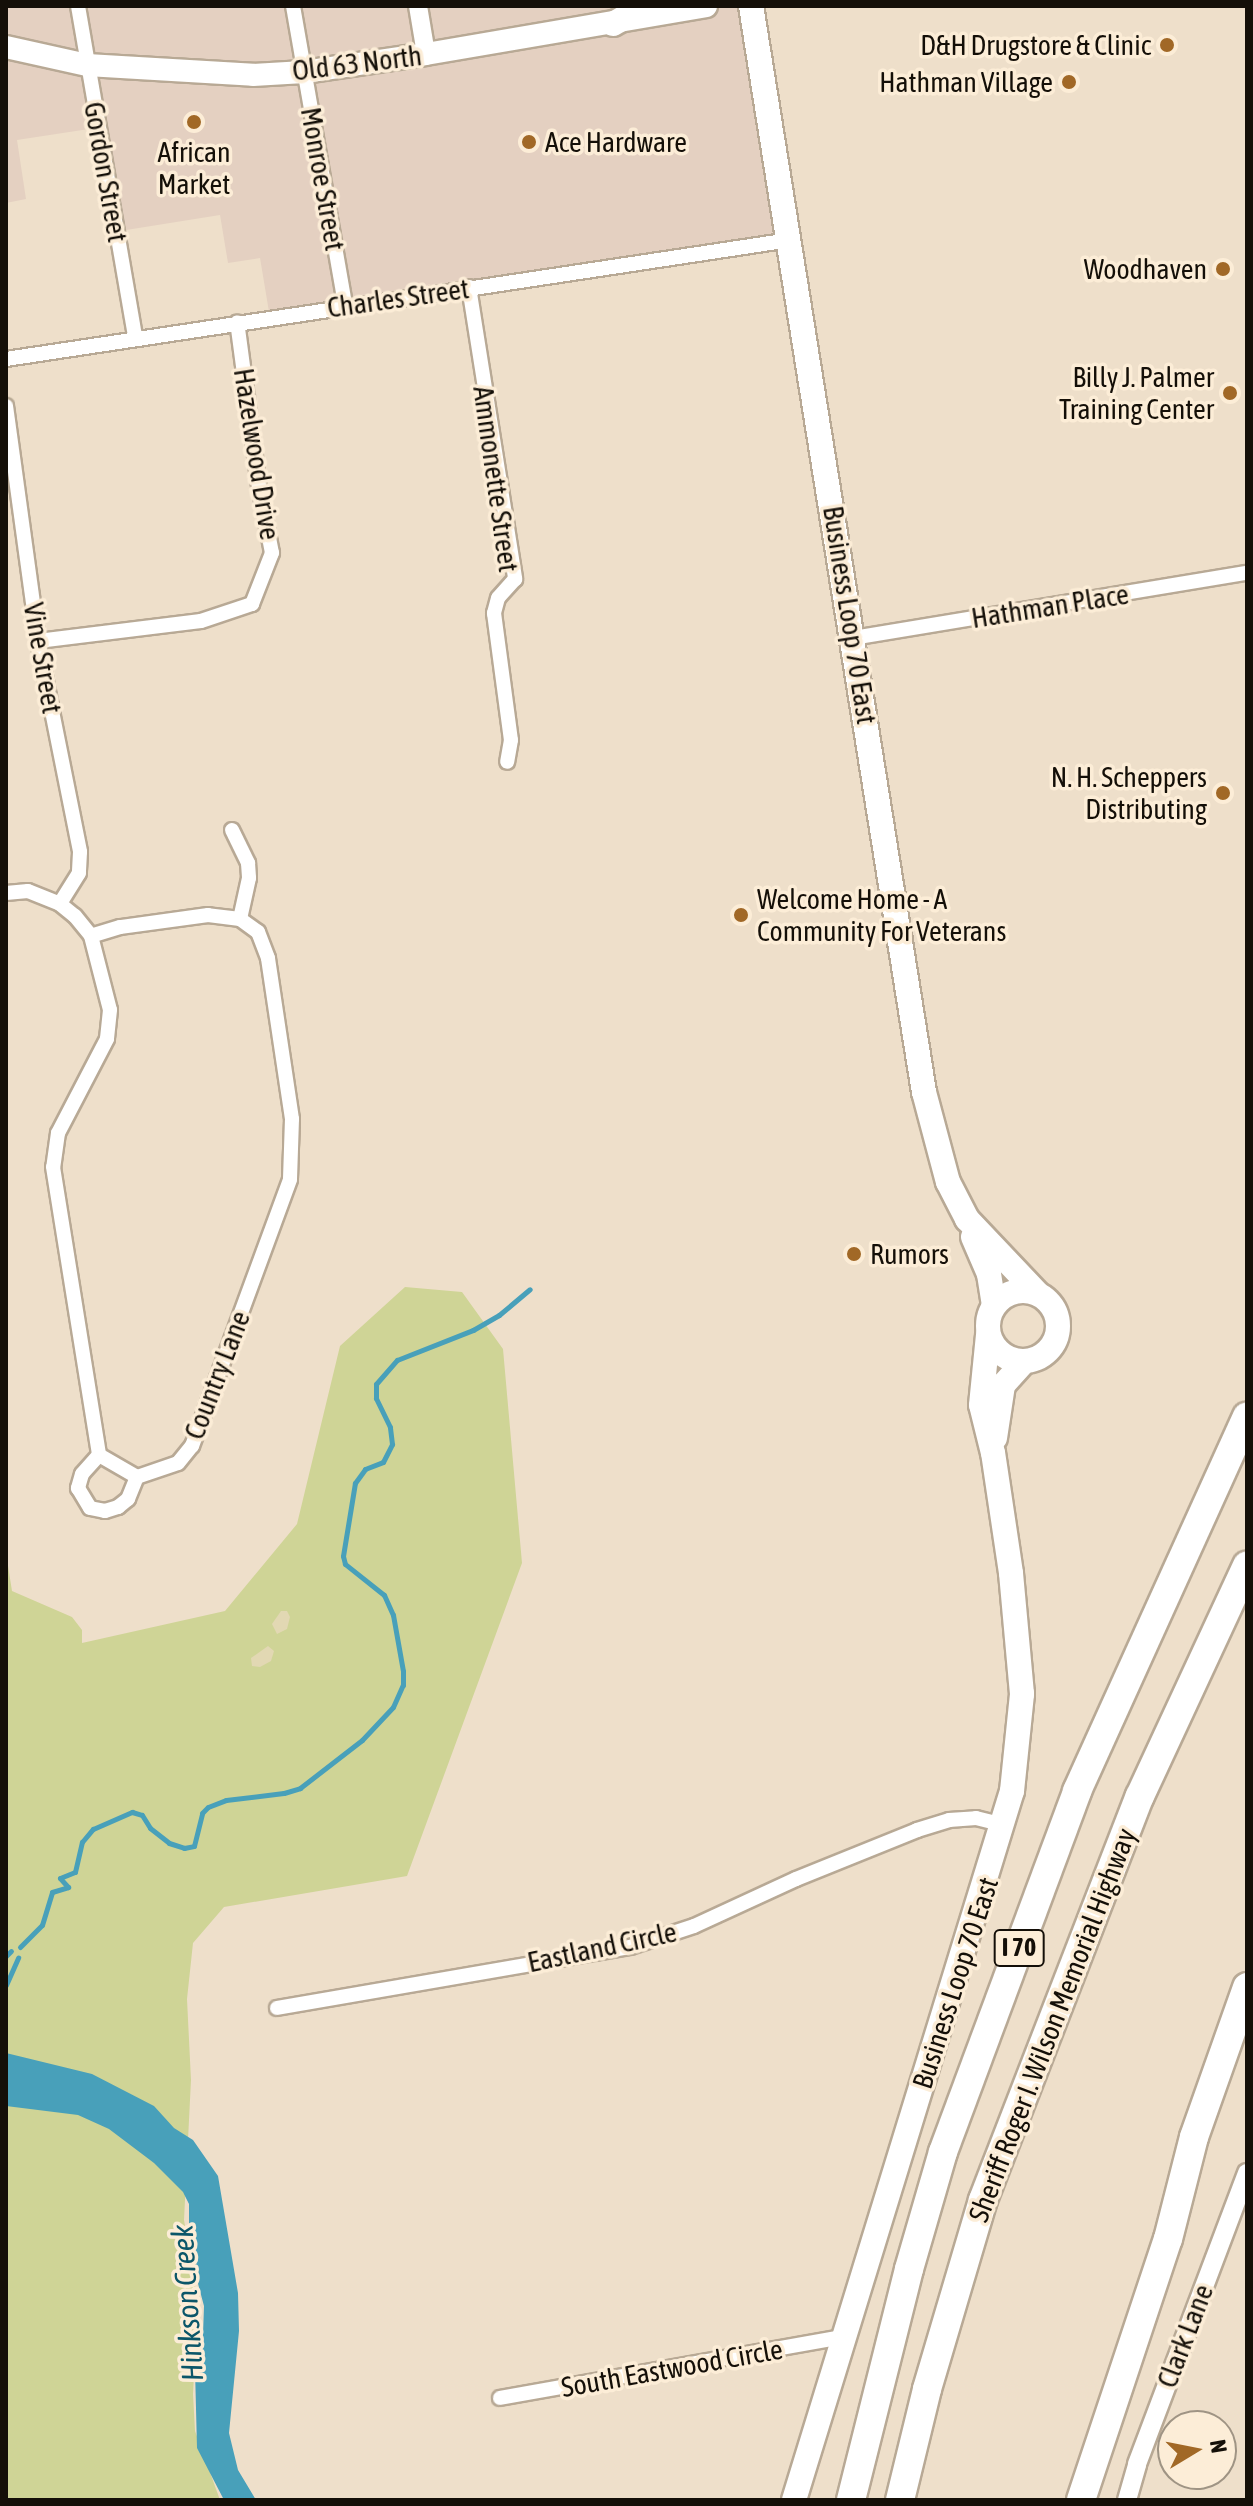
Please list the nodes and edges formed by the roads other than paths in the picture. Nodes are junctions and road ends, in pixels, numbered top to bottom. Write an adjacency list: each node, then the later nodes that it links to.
1 (78, 6): 10 (street, Gordon Street)
2 (293, 6): 11 (street, Monroe Street)
3 (418, 6): 9 (street)
4 (644, 6): 7 (main road)
5 (706, 6): 7 (main road, Old 63 North)
6 (751, 6): 12 (main road, Business Loop 70 East)
7 (613, 24): 9 (main road, Old 63 North)
8 (6, 47): 10 (main road, Old 63 North)
9 (426, 54): 11 (main road, Old 63 North)
10 (87, 65): 11 (main road, Old 63 North); 16 (street, Gordon Street)
11 (304, 72): 14 (street, Monroe Street)
12 (790, 240): 13 (street, Charles Street); 20 (main road, Business Loop 70 East)
13 (469, 287): 14 (street, Charles Street); 22 (street, Ammonette Street)
14 (345, 305): 15 (street, Charles Street)
15 (237, 322): 16 (street, Charles Street); 21 (street, Hazelwood Drive)
16 (135, 337): 17 (street, Charles Street)
17 (6, 359)
18 (6, 406): 21 (street, Vine Street)
19 (1247, 573): 20 (street, Hathman Place)
20 (853, 638): 28 (main road, Business Loop 70 East)
21 (38, 641): 25 (street, Vine Street)
22 (507, 762)
23 (232, 830): 26 (street)
24 (6, 893): 25 (street)
25 (60, 904): 27 (street)
26 (240, 919): 27 (street); 36 (street, Country Lane)
27 (91, 936): 35 (street)
28 (967, 1219): 29 (main road, Business Loop 70 East); 30 (main road, Business Loop 70 East)
29 (1037, 1293): 30 (main road); 32 (main road)
30 (994, 1304): 31 (main road)
31 (988, 1335): 32 (main road); 34 (main road, Business Loop 70 East)
32 (1024, 1362): 34 (main road, Business Loop 70 East)
33 (1247, 1417): 46 (highway, Sheriff Roger I. Wilson Memorial Highway / I 70)
34 (993, 1453): 38 (main road, Business Loop 70 East)
35 (99, 1455): 36 (street); 36 (street)
36 (137, 1477)
37 (1247, 1566): 47 (highway, Sheriff Roger I. Wilson Memorial Highway / I 70)
38 (1005, 1825): 40 (street, Eastland Circle); 43 (main road, Business Loop 70 East)
39 (1247, 1987): 48 (highway)
40 (277, 2008)
41 (1247, 2173): 42 (street, Clark Lane)
42 (1241, 2204): 49 (street, Clark Lane)
43 (843, 2337): 44 (street, South Eastwood Circle); 45 (main road, Business Loop 70 East)
44 (500, 2398)
45 (794, 2500)
46 (851, 2500)
47 (900, 2500)
48 (1081, 2500)
49 (1127, 2500)

